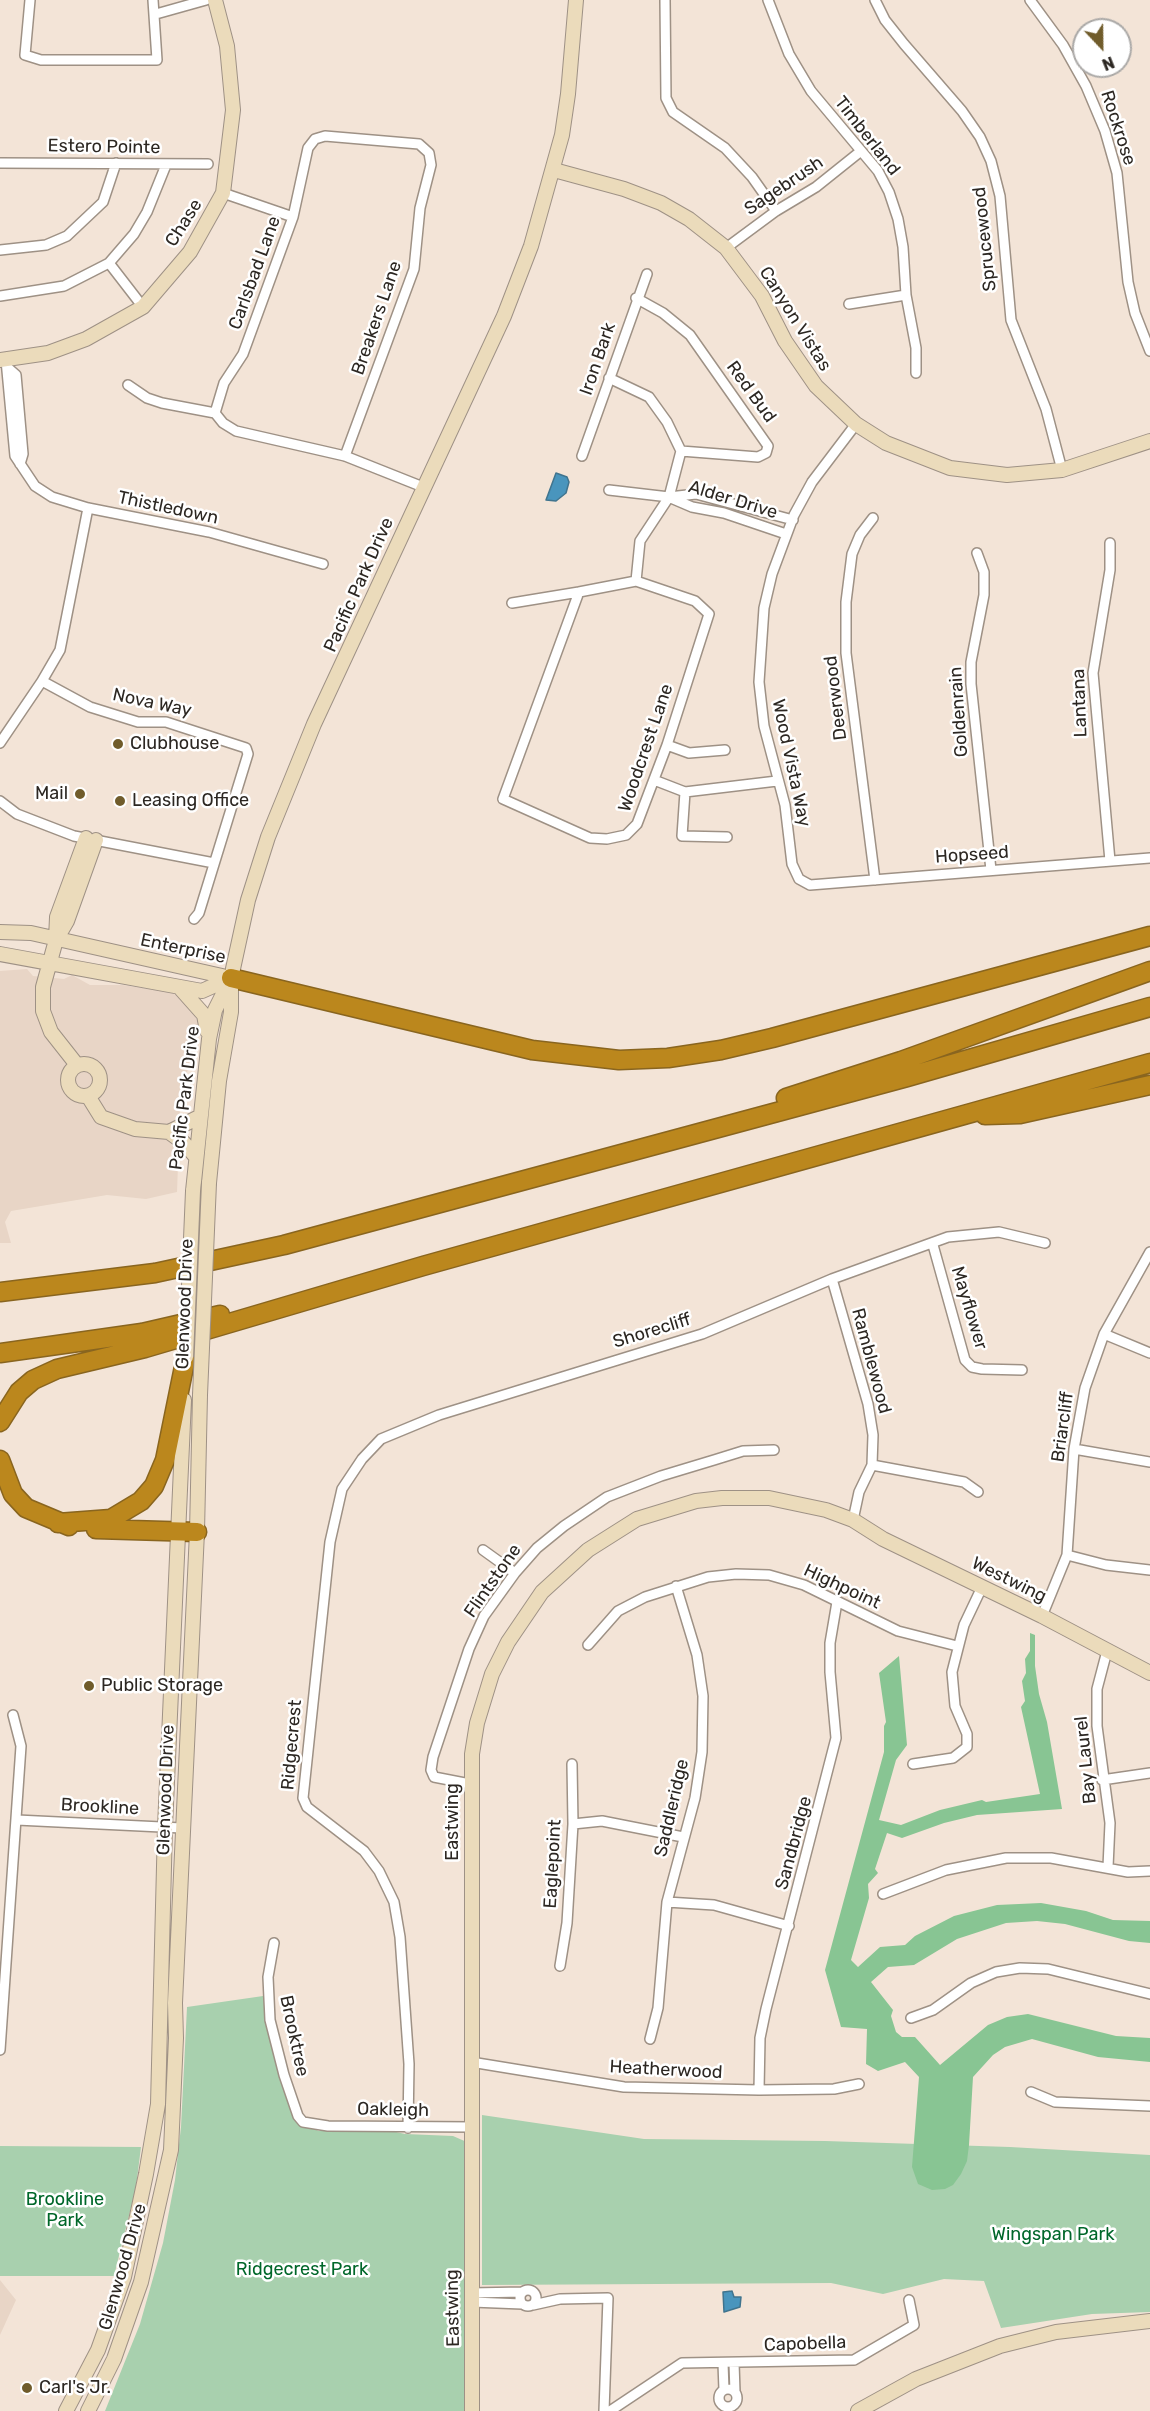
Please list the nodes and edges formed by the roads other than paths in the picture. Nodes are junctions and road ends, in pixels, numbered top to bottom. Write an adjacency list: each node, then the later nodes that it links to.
1 (30, 0): 10 (street)
2 (153, 0): 10 (street)
3 (206, 0): 10 (street)
4 (215, 0): 18 (main road, Chase)
5 (576, 0): 17 (main road, Pacific Park Drive)
6 (665, 0): 19 (street)
7 (768, 0): 12 (street, Timberland)
8 (875, 0): 41 (street, Sprucewood)
9 (1030, 0): 30 (street, Rockrose)
10 (156, 14)
11 (315, 139): 20 (street, Carlsbad Lane); 39 (street, Breakers Lane)
12 (861, 151): 19 (street, Sagebrush); 25 (street, Timberland)
13 (0, 162): 14 (street, Estero Pointe)
14 (116, 163): 16 (street, Estero Pointe); 22 (street)
15 (208, 164): 16 (street, Estero Pointe)
16 (166, 165): 23 (street)
17 (554, 170): 21 (main road, Canyon Vistas); 42 (main road, Pacific Park Drive)
18 (223, 193): 20 (street); 29 (main road, Chase)
19 (776, 211): 21 (street, Sagebrush)
20 (293, 218): 35 (street, Carlsbad Lane)
21 (726, 249): 36 (main road, Canyon Vistas)
22 (0, 250)
23 (109, 263): 26 (street); 29 (street)
24 (647, 274): 27 (street, Iron Bark)
25 (906, 295): 28 (street); 32 (street, Timberland)
26 (0, 296)
27 (636, 298): 33 (street, Iron Bark); 38 (street, Red Bud)
28 (849, 304)
29 (143, 307): 31 (main road, Chase)
30 (1150, 351)
31 (5, 363): 45 (street, Thistledown)
32 (916, 373)
33 (609, 378): 38 (street); 40 (street, Iron Bark)
34 (128, 386): 35 (street)
35 (215, 413): 39 (street)
36 (856, 424): 41 (main road, Canyon Vistas); 47 (street, Wood Vista Way)
37 (1150, 441): 41 (main road, Canyon Vistas)
38 (681, 451): 44 (street)
39 (345, 456): 42 (street)
40 (582, 456)
41 (1062, 470)
42 (423, 487): 78 (main road, Pacific Park Drive)
43 (609, 490): 44 (street, Alder Drive)
44 (669, 496): 47 (street, Alder Drive); 48 (street, Alder Drive); 52 (street)
45 (88, 508): 51 (street, Thistledown); 55 (street)
46 (873, 518): 70 (street, Deerwood)
47 (792, 520): 48 (street, Wood Vista Way)
48 (786, 534): 60 (street, Wood Vista Way)
49 (1110, 543): 66 (street, Lantana)
50 (976, 553): 68 (street, Goldenrain)
51 (322, 564)
52 (636, 581): 53 (street, Woodcrest Lane); 57 (street, Woodcrest Lane)
53 (579, 592): 54 (street, Woodcrest Lane); 59 (street, Woodcrest Lane)
54 (512, 603)
55 (42, 681): 56 (street); 67 (street, Nova Way)
56 (0, 743)
57 (667, 745): 58 (street); 59 (street, Woodcrest Lane)
58 (725, 750)
59 (654, 780): 61 (street)
60 (777, 781): 61 (street); 69 (street, Wood Vista Way)
61 (685, 792): 63 (street)
62 (0, 801): 64 (street)
63 (727, 837)
64 (91, 839): 67 (street); 74 (main road)
65 (1150, 858): 66 (street, Hopseed)
66 (1110, 861): 68 (street, Hopseed)
67 (214, 863): 71 (street, Nova Way)
68 (991, 870): 70 (street, Hopseed)
69 (799, 879): 70 (street, Hopseed)
70 (875, 879)
71 (194, 919)
72 (0, 932): 74 (main road, Enterprise)
73 (1150, 936): 78 (highway)
74 (56, 940): 76 (main road); 78 (main road, Enterprise)
75 (0, 954): 76 (main road, Enterprise)
76 (50, 962): 79 (main road, Enterprise); 83 (main road)
77 (1150, 971): 90 (highway)
78 (231, 978): 79 (main road, Enterprise); 81 (main road, Pacific Park Drive); 113 (main road, Glenwood Drive, bridge)
79 (180, 988): 81 (main road)
80 (1150, 1007): 90 (highway)
81 (208, 1039): 86 (main road, Pacific Park Drive)
82 (1150, 1063): 87 (highway)
83 (78, 1065): 85 (main road); 85 (main road)
84 (1150, 1085): 87 (highway)
85 (92, 1093): 88 (main road)
86 (199, 1117): 88 (main road); 89 (main road, Pacific Park Drive)
87 (951, 1117): 95 (highway)
88 (169, 1132): 89 (main road)
89 (196, 1157): 91 (main road, Pacific Park Drive)
90 (524, 1181): 97 (highway)
91 (193, 1191): 101 (main road, Glenwood Drive, bridge)
92 (1044, 1244): 93 (street, Shorecliff)
93 (933, 1245): 96 (street, Shorecliff); 102 (street, Mayflower)
94 (1150, 1252): 98 (street, Briarcliff)
95 (423, 1266): 99 (highway); 104 (highway)
96 (832, 1279): 109 (street, Ramblewood); 114 (street, Shorecliff)
97 (0, 1292)
98 (1104, 1334): 100 (street); 105 (street, Briarcliff)
99 (0, 1353)
100 (1150, 1353)
101 (186, 1357): 103 (highway)
102 (1022, 1370)
103 (181, 1400): 112 (highway); 113 (main road, Glenwood Drive)
104 (0, 1422)
105 (1074, 1449): 108 (street); 116 (street, Briarcliff)
106 (774, 1450): 118 (street, Flintstone)
107 (0, 1460): 112 (highway)
108 (1150, 1462)
109 (872, 1465): 110 (street); 111 (street, Ramblewood)
110 (978, 1492)
111 (853, 1520): 120 (main road, Westwing); 132 (main road, Eastwing)
112 (58, 1523): 113 (highway)
113 (188, 1531): 135 (main road, Glenwood Drive); 136 (main road, Glenwood Drive)
114 (330, 1542): 156 (street, Ridgecrest)
115 (483, 1550): 118 (street)
116 (1067, 1555): 117 (street); 122 (street, Briarcliff)
117 (1150, 1570)
118 (514, 1573): 132 (street, Flintstone)
119 (676, 1586): 121 (street, Highpoint); 123 (street, Highpoint); 137 (street, Saddleridge)
120 (982, 1587): 122 (main road, Westwing); 124 (street)
121 (837, 1602): 124 (street, Highpoint); 142 (street, Sandbridge)
122 (1042, 1616): 125 (main road, Westwing)
123 (588, 1644)
124 (957, 1646): 129 (street)
125 (1107, 1651): 126 (main road, Westwing); 131 (street, Bay Laurel)
126 (1150, 1672)
127 (14, 1715): 133 (street)
128 (572, 1764): 134 (street, Eaglepoint)
129 (913, 1764)
130 (1150, 1773): 131 (street)
131 (1102, 1780): 138 (street, Bay Laurel)
132 (470, 1784): 149 (main road, Eastwing)
133 (17, 1820): 135 (street, Brookline); 148 (street)
134 (573, 1824): 137 (street); 144 (street, Eaglepoint)
135 (165, 1827): 136 (street, Brookline); 170 (main road, Glenwood Drive)
136 (182, 1828): 171 (main road, Glenwood Drive)
137 (683, 1837): 141 (street, Saddleridge)
138 (1108, 1867): 139 (street); 140 (street)
139 (1150, 1871)
140 (883, 1894)
141 (667, 1902): 142 (street); 147 (street, Saddleridge)
142 (789, 1926): 151 (street, Sandbridge)
143 (274, 1943): 154 (street, Brooktree)
144 (560, 1966)
145 (1150, 1994): 146 (street)
146 (911, 2018)
147 (650, 2038)
148 (0, 2050)
149 (471, 2062): 151 (street, Heatherwood); 155 (main road, Eastwing)
150 (859, 2084): 151 (street, Heatherwood)
151 (759, 2090)
152 (1031, 2092): 153 (street)
153 (1150, 2106)
154 (314, 2125): 156 (street, Oakleigh)
155 (472, 2127): 156 (street, Oakleigh); 159 (main road, Eastwing)
156 (408, 2128)
157 (523, 2292): 158 (street); 159 (street); 162 (street)
158 (535, 2293): 160 (street); 163 (street)
159 (472, 2298): 162 (street); 172 (main road, Eastwing)
160 (555, 2300): 163 (street); 173 (street)
161 (909, 2300): 166 (street, Capobella)
162 (522, 2304): 163 (street)
163 (533, 2305)
164 (1150, 2321): 175 (main road)
165 (723, 2363): 166 (street, Capobella); 167 (street); 174 (street, Capobella)
166 (734, 2363): 168 (street)
167 (724, 2390): 168 (street); 169 (street)
168 (735, 2392): 169 (street)
169 (732, 2408)
170 (66, 2411)
171 (88, 2411)
172 (472, 2411)
173 (604, 2411)
174 (610, 2411)
175 (858, 2411)

